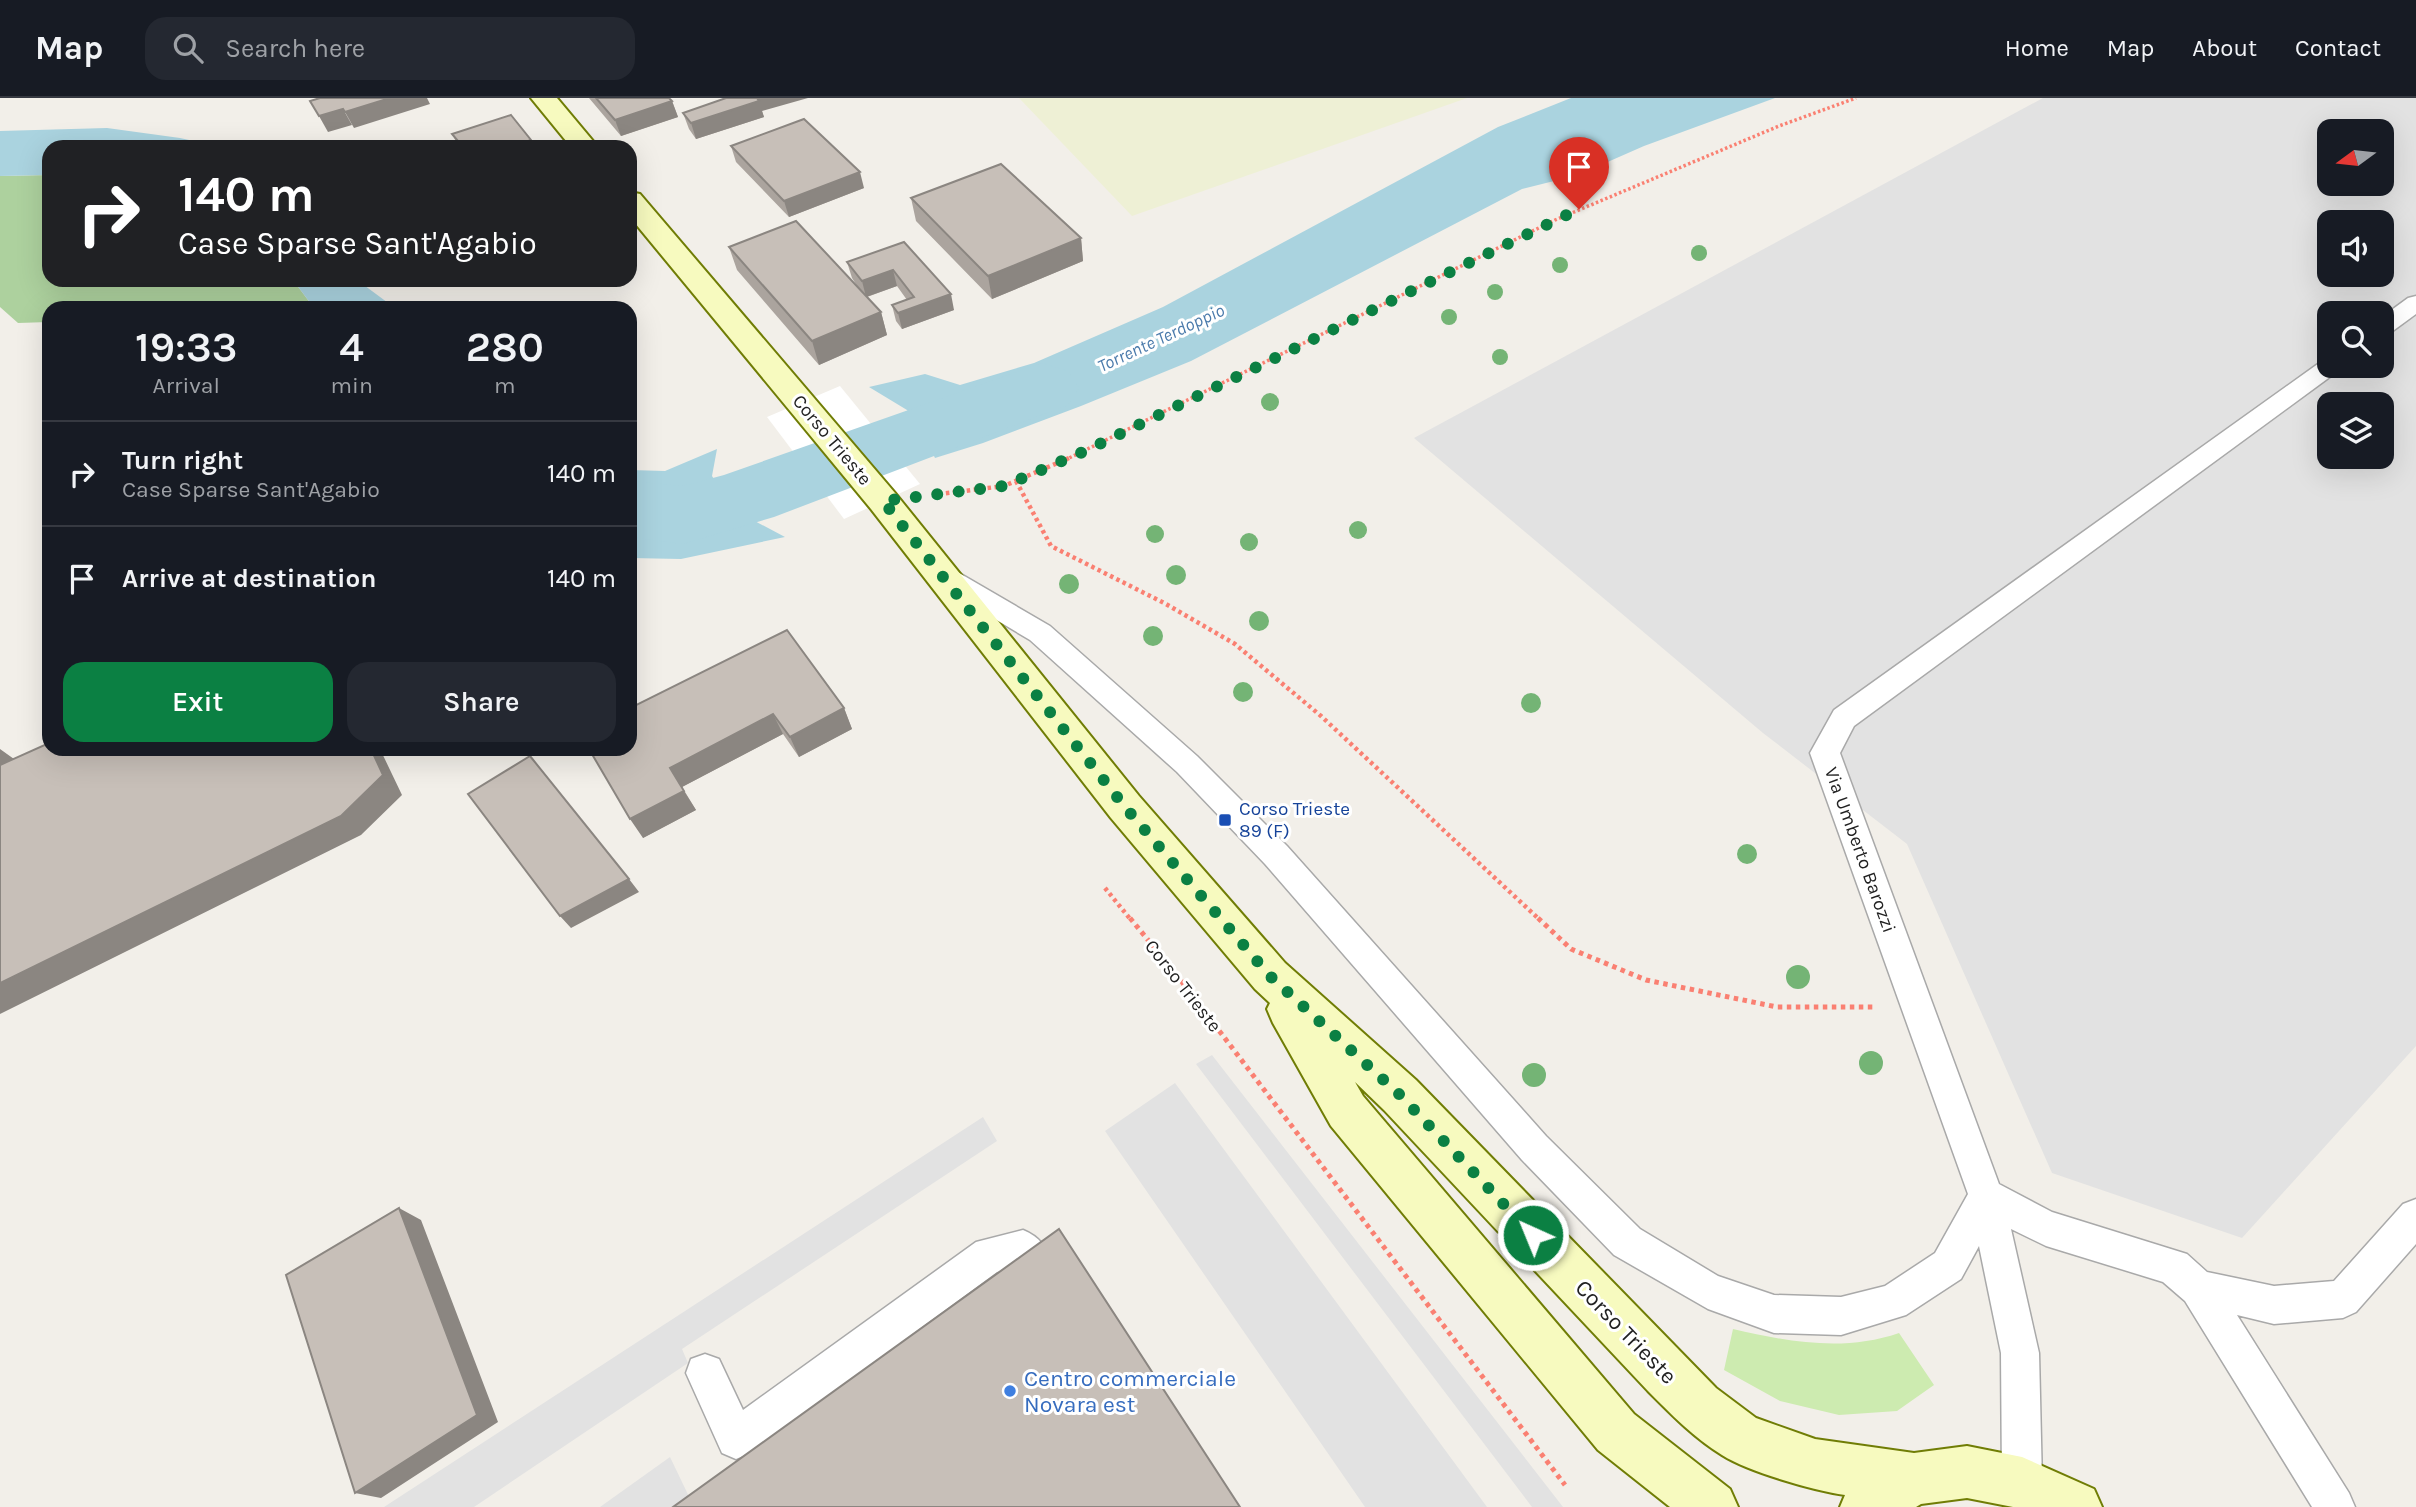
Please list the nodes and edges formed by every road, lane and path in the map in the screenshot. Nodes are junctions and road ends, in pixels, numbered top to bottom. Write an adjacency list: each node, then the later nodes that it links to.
1 (544, 98): 3 (main road)
2 (1856, 98): 8 (path)
3 (579, 140)
4 (637, 208): 9 (main road, Corso Trieste)
5 (2416, 303): 6 (lane)
6 (2394, 319)
7 (2317, 375): 13 (lane, Via Umberto Barozzi)
8 (1016, 481): 9 (path); 13 (path)
9 (883, 501): 10 (main road, Corso Trieste)
10 (938, 574): 12 (main road, Corso Trieste); 14 (lane)
11 (1105, 888): 21 (path, Corso Trieste)
12 (1270, 976): 19 (main road, Corso Trieste); 22 (main road, Corso Trieste)
13 (1917, 1007): 14 (lane, Via Umberto Barozzi)
14 (1986, 1196): 17 (lane); 20 (lane, Via Umberto Barozzi)
15 (2416, 1217): 17 (lane)
16 (1036, 1264): 18 (lane)
17 (2198, 1288): 25 (lane)
18 (705, 1373)
19 (1914, 1479): 20 (main road); 23 (main road)
20 (2022, 1483): 24 (main road)
21 (1565, 1485)
22 (1712, 1507)
23 (1866, 1507)
24 (2076, 1507)
25 (2335, 1507)

